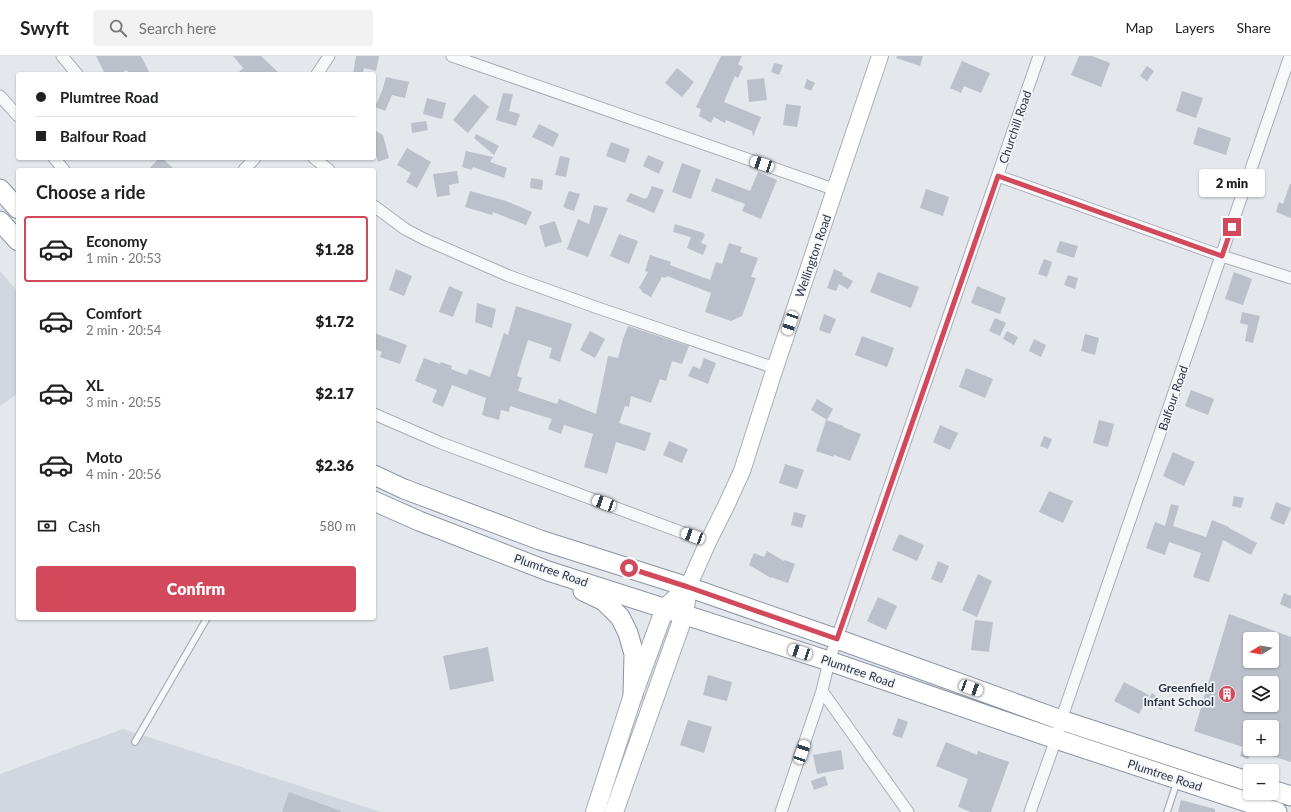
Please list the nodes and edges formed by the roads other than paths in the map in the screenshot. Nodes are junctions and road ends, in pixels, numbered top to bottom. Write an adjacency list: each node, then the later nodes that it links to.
1 (62, 56): 7 (street)
2 (329, 56): 8 (street)
3 (452, 56): 19 (street)
4 (880, 56): 19 (main road, Wellington Road)
5 (1039, 56): 17 (street, Churchill Road)
6 (1290, 56): 24 (street, Balfour Road)
7 (75, 72)
8 (318, 72)
9 (0, 96): 10 (street)
10 (16, 114)
11 (56, 160): 14 (street)
12 (252, 160): 15 (street)
13 (316, 160): 16 (street)
14 (62, 168)
15 (246, 168)
16 (326, 168)
17 (998, 176): 24 (street); 36 (street, Churchill Road)
18 (0, 189): 20 (highway)
19 (836, 190): 26 (main road, Wellington Road)
20 (16, 207)
21 (376, 207): 26 (street)
22 (0, 221): 23 (highway)
23 (16, 239)
24 (1222, 256): 25 (street); 40 (street, Balfour Road)
25 (1291, 278)
26 (775, 368): 30 (main road, Wellington Road)
27 (376, 415): 30 (street)
28 (376, 476): 32 (highway, Plumtree Road)
29 (376, 502): 31 (highway, Plumtree Road)
30 (708, 542): 32 (main road, Wellington Road)
31 (548, 571): 33 (highway, Plumtree Road); 39 (highway)
32 (688, 587): 33 (main road); 34 (main road); 36 (highway, Plumtree Road)
33 (665, 608): 34 (highway, Plumtree Road); 39 (main road)
34 (684, 615): 37 (highway, Plumtree Road); 48 (main road)
35 (206, 620): 42 (lane)
36 (837, 639): 37 (street, Churchill Road); 40 (highway, Plumtree Road)
37 (830, 661): 38 (street, Churchill Road); 41 (highway, Plumtree Road)
38 (822, 691): 49 (street, Churchill Road); 50 (street)
39 (633, 695): 47 (main road)
40 (1061, 720): 41 (street, Balfour Road); 44 (highway, Plumtree Road)
41 (1056, 739): 43 (highway, Plumtree Road); 51 (street, Balfour Road)
42 (136, 742)
43 (1178, 780): 52 (lane); 53 (highway, Plumtree Road)
44 (1243, 780)
45 (1279, 794): 46 (highway)
46 (1289, 799)
47 (596, 812)
48 (614, 812)
49 (781, 812)
50 (908, 812)
51 (1030, 812)
52 (1166, 812)
53 (1277, 812)

